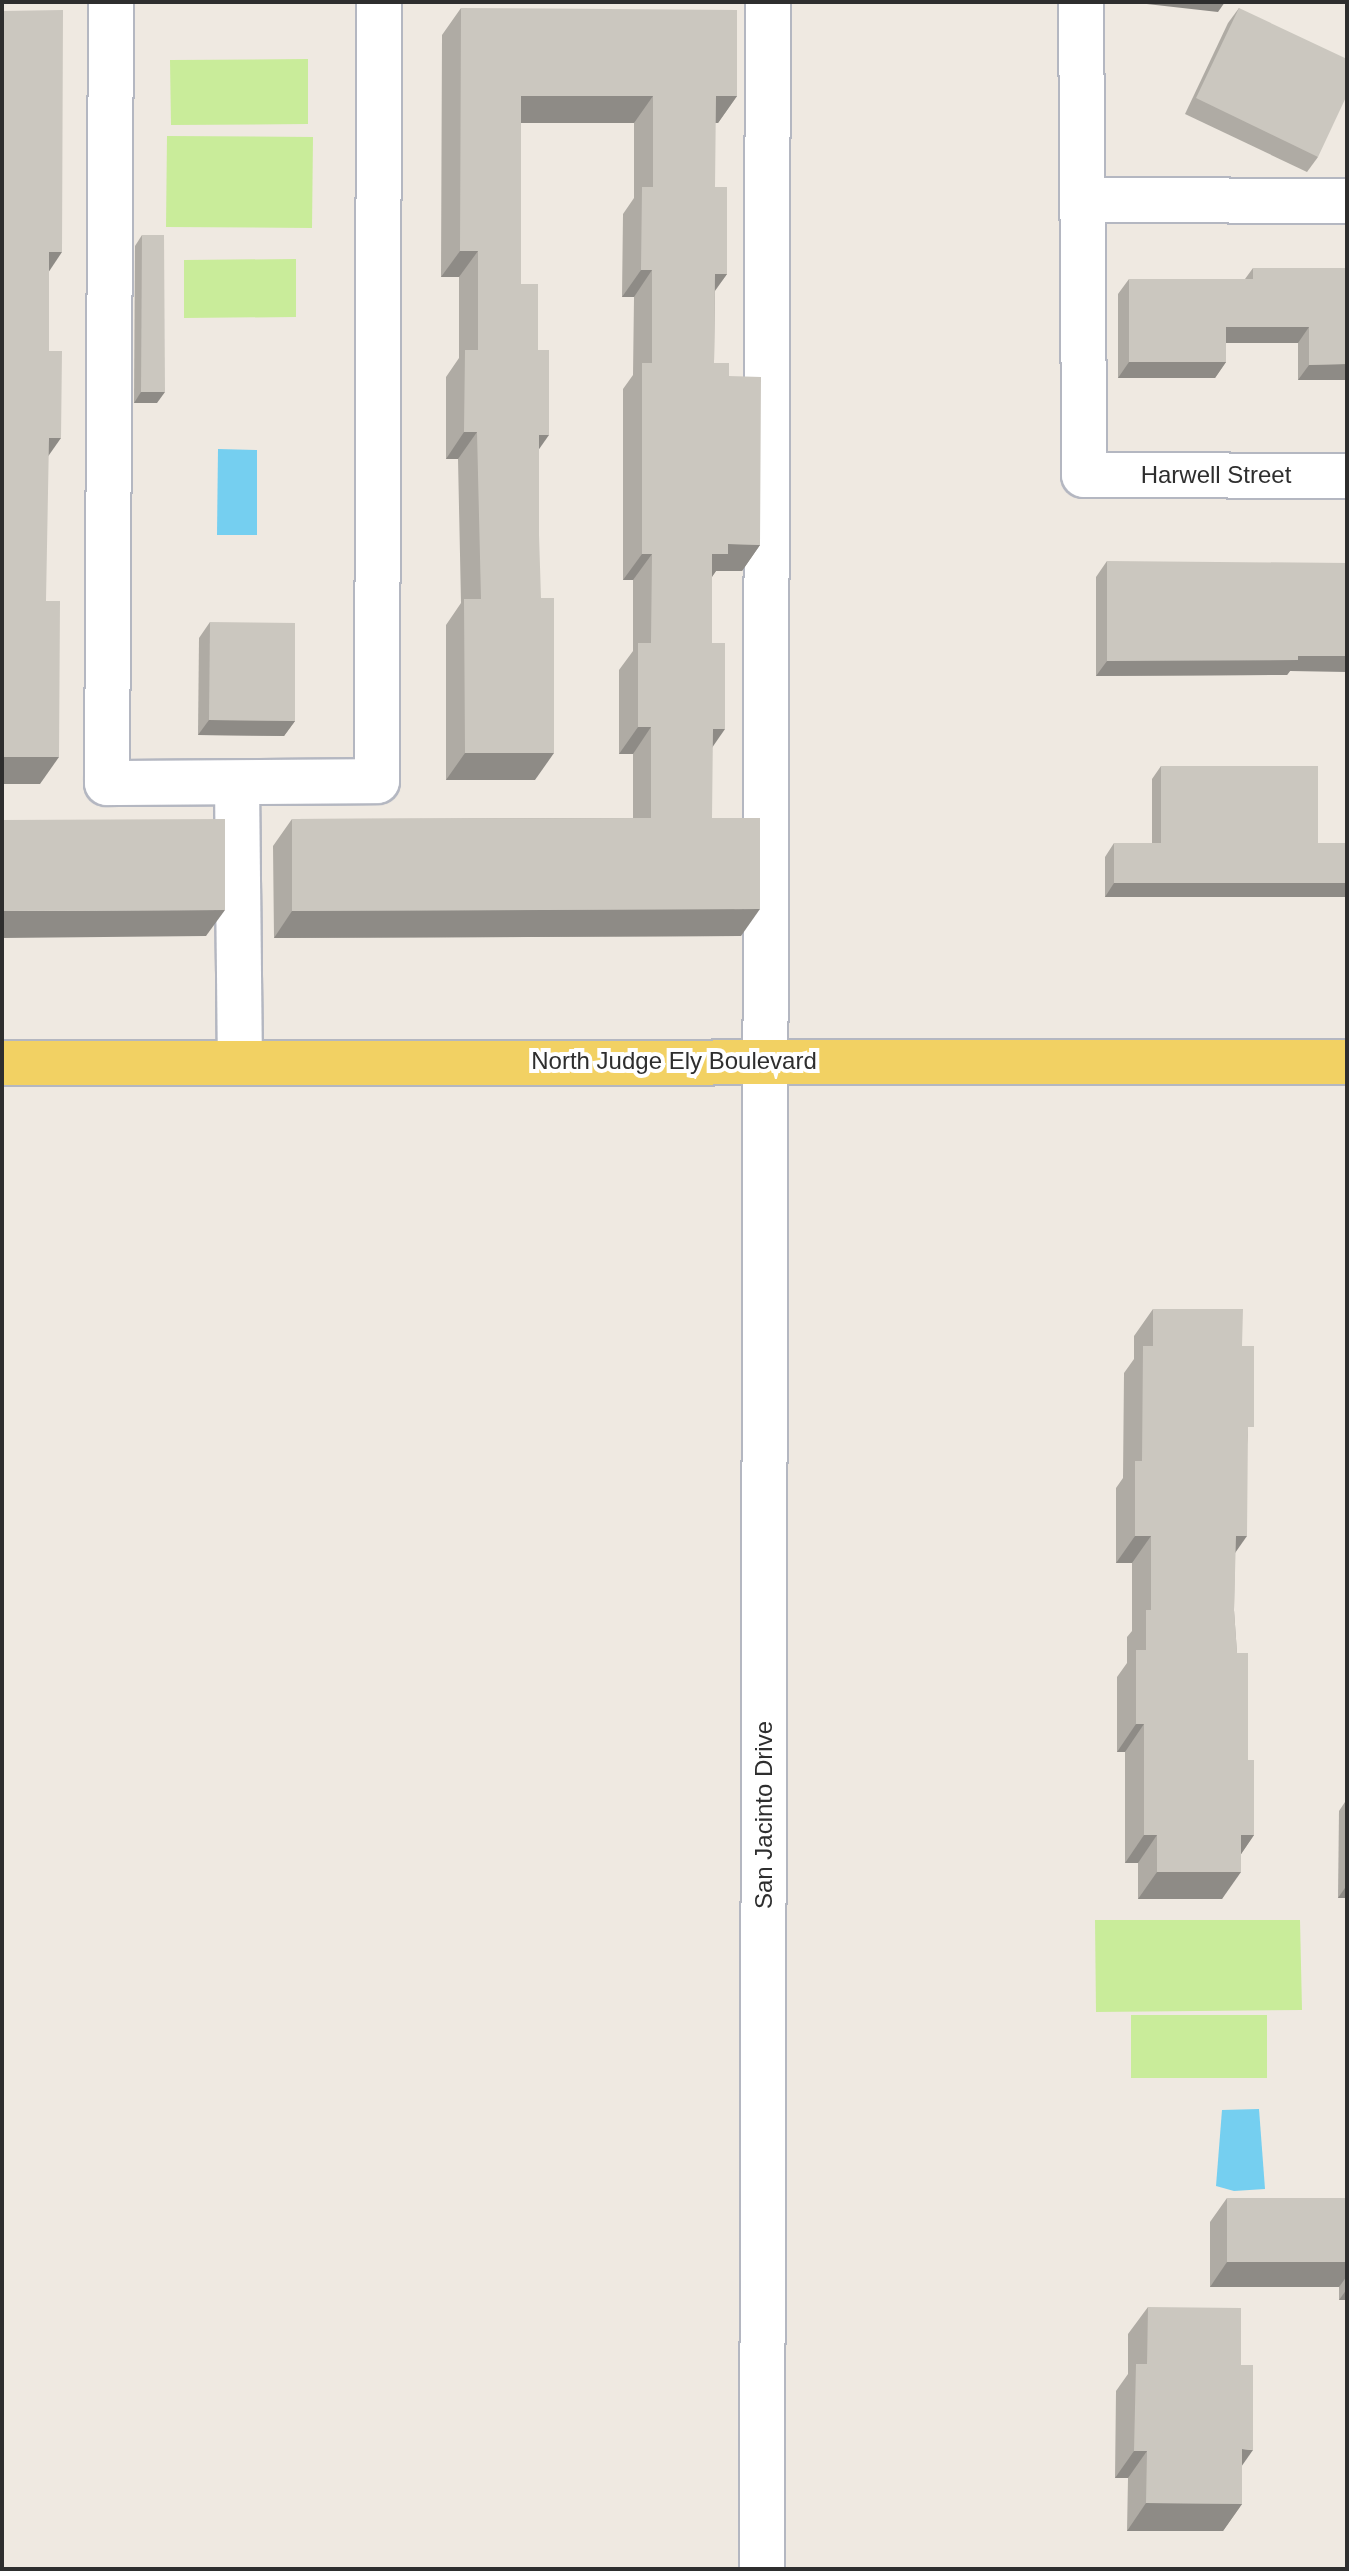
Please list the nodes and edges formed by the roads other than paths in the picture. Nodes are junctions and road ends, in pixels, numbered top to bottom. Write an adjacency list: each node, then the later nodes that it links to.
1 (111, 2): 8 (street)
2 (379, 2): 8 (street)
3 (768, 2): 9 (street, San Jacinto Drive)
4 (1081, 2): 5 (street)
5 (1084, 200): 6 (street); 7 (street, Harwell Street)
6 (1347, 201)
7 (1347, 476)
8 (237, 783): 10 (street)
9 (766, 1060): 10 (main road, North Judge Ely Boulevard); 11 (main road, North Judge Ely Boulevard); 13 (street, San Jacinto Drive)
10 (240, 1062): 12 (main road, North Judge Ely Boulevard)
11 (1347, 1062)
12 (2, 1063)
13 (762, 2569)

